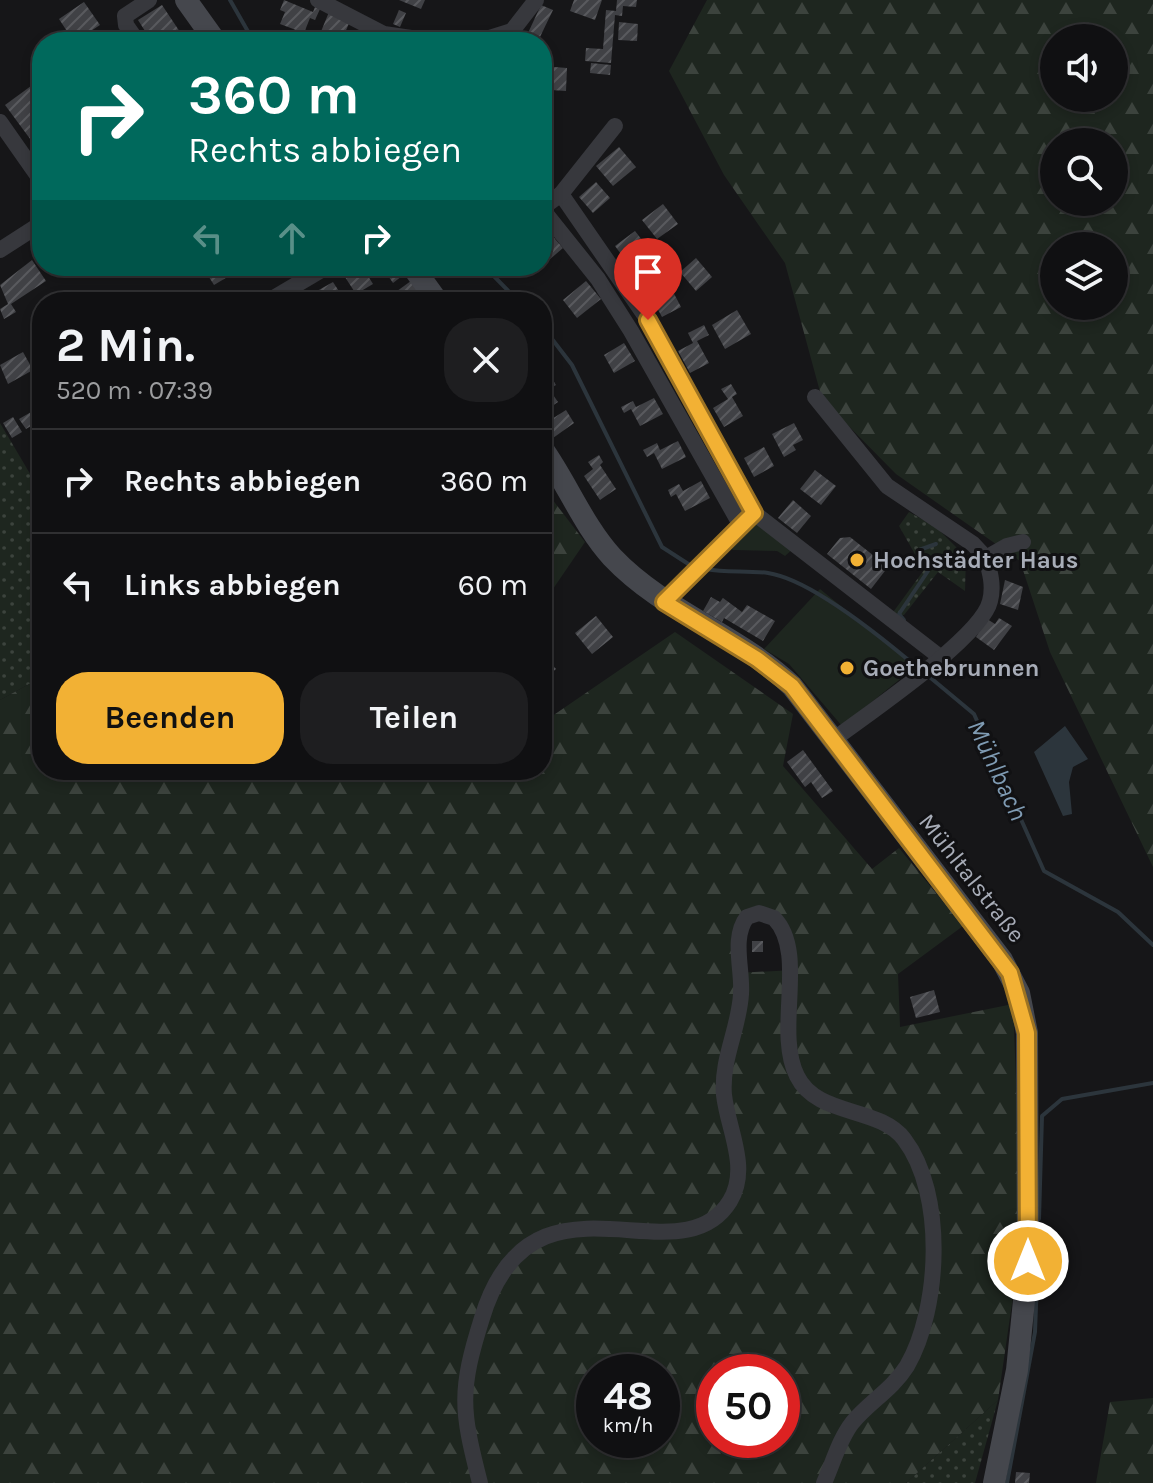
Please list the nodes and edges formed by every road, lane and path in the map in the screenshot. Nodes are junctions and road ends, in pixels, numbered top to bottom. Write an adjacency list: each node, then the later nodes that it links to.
1 (149, 0): 5 (street)
2 (186, 0): 6 (main road)
3 (318, 0): 7 (street)
4 (536, 0): 8 (street)
5 (131, 32)
6 (209, 32)
7 (380, 32)
8 (509, 32)
9 (0, 122): 11 (street)
10 (615, 126): 12 (street)
11 (32, 168)
12 (561, 194): 13 (street); 19 (street)
13 (552, 201)
14 (552, 221): 20 (street)
15 (32, 229): 16 (street)
16 (0, 250)
17 (311, 276): 18 (street)
18 (284, 292)
19 (648, 320): 20 (street); 23 (street)
20 (631, 331): 24 (street)
21 (815, 397): 26 (street)
22 (552, 464): 27 (main road, Mühltalstraße)
23 (754, 513): 24 (street); 28 (street)
24 (740, 524): 27 (street)
25 (1023, 542): 26 (street)
26 (986, 558): 28 (street)
27 (664, 602): 29 (main road, Mühltalstraße)
28 (927, 668): 29 (street)
29 (833, 740): 32 (main road, Mühltalstraße)
30 (480, 1483): 31 (street)
31 (824, 1483)
32 (994, 1483)

